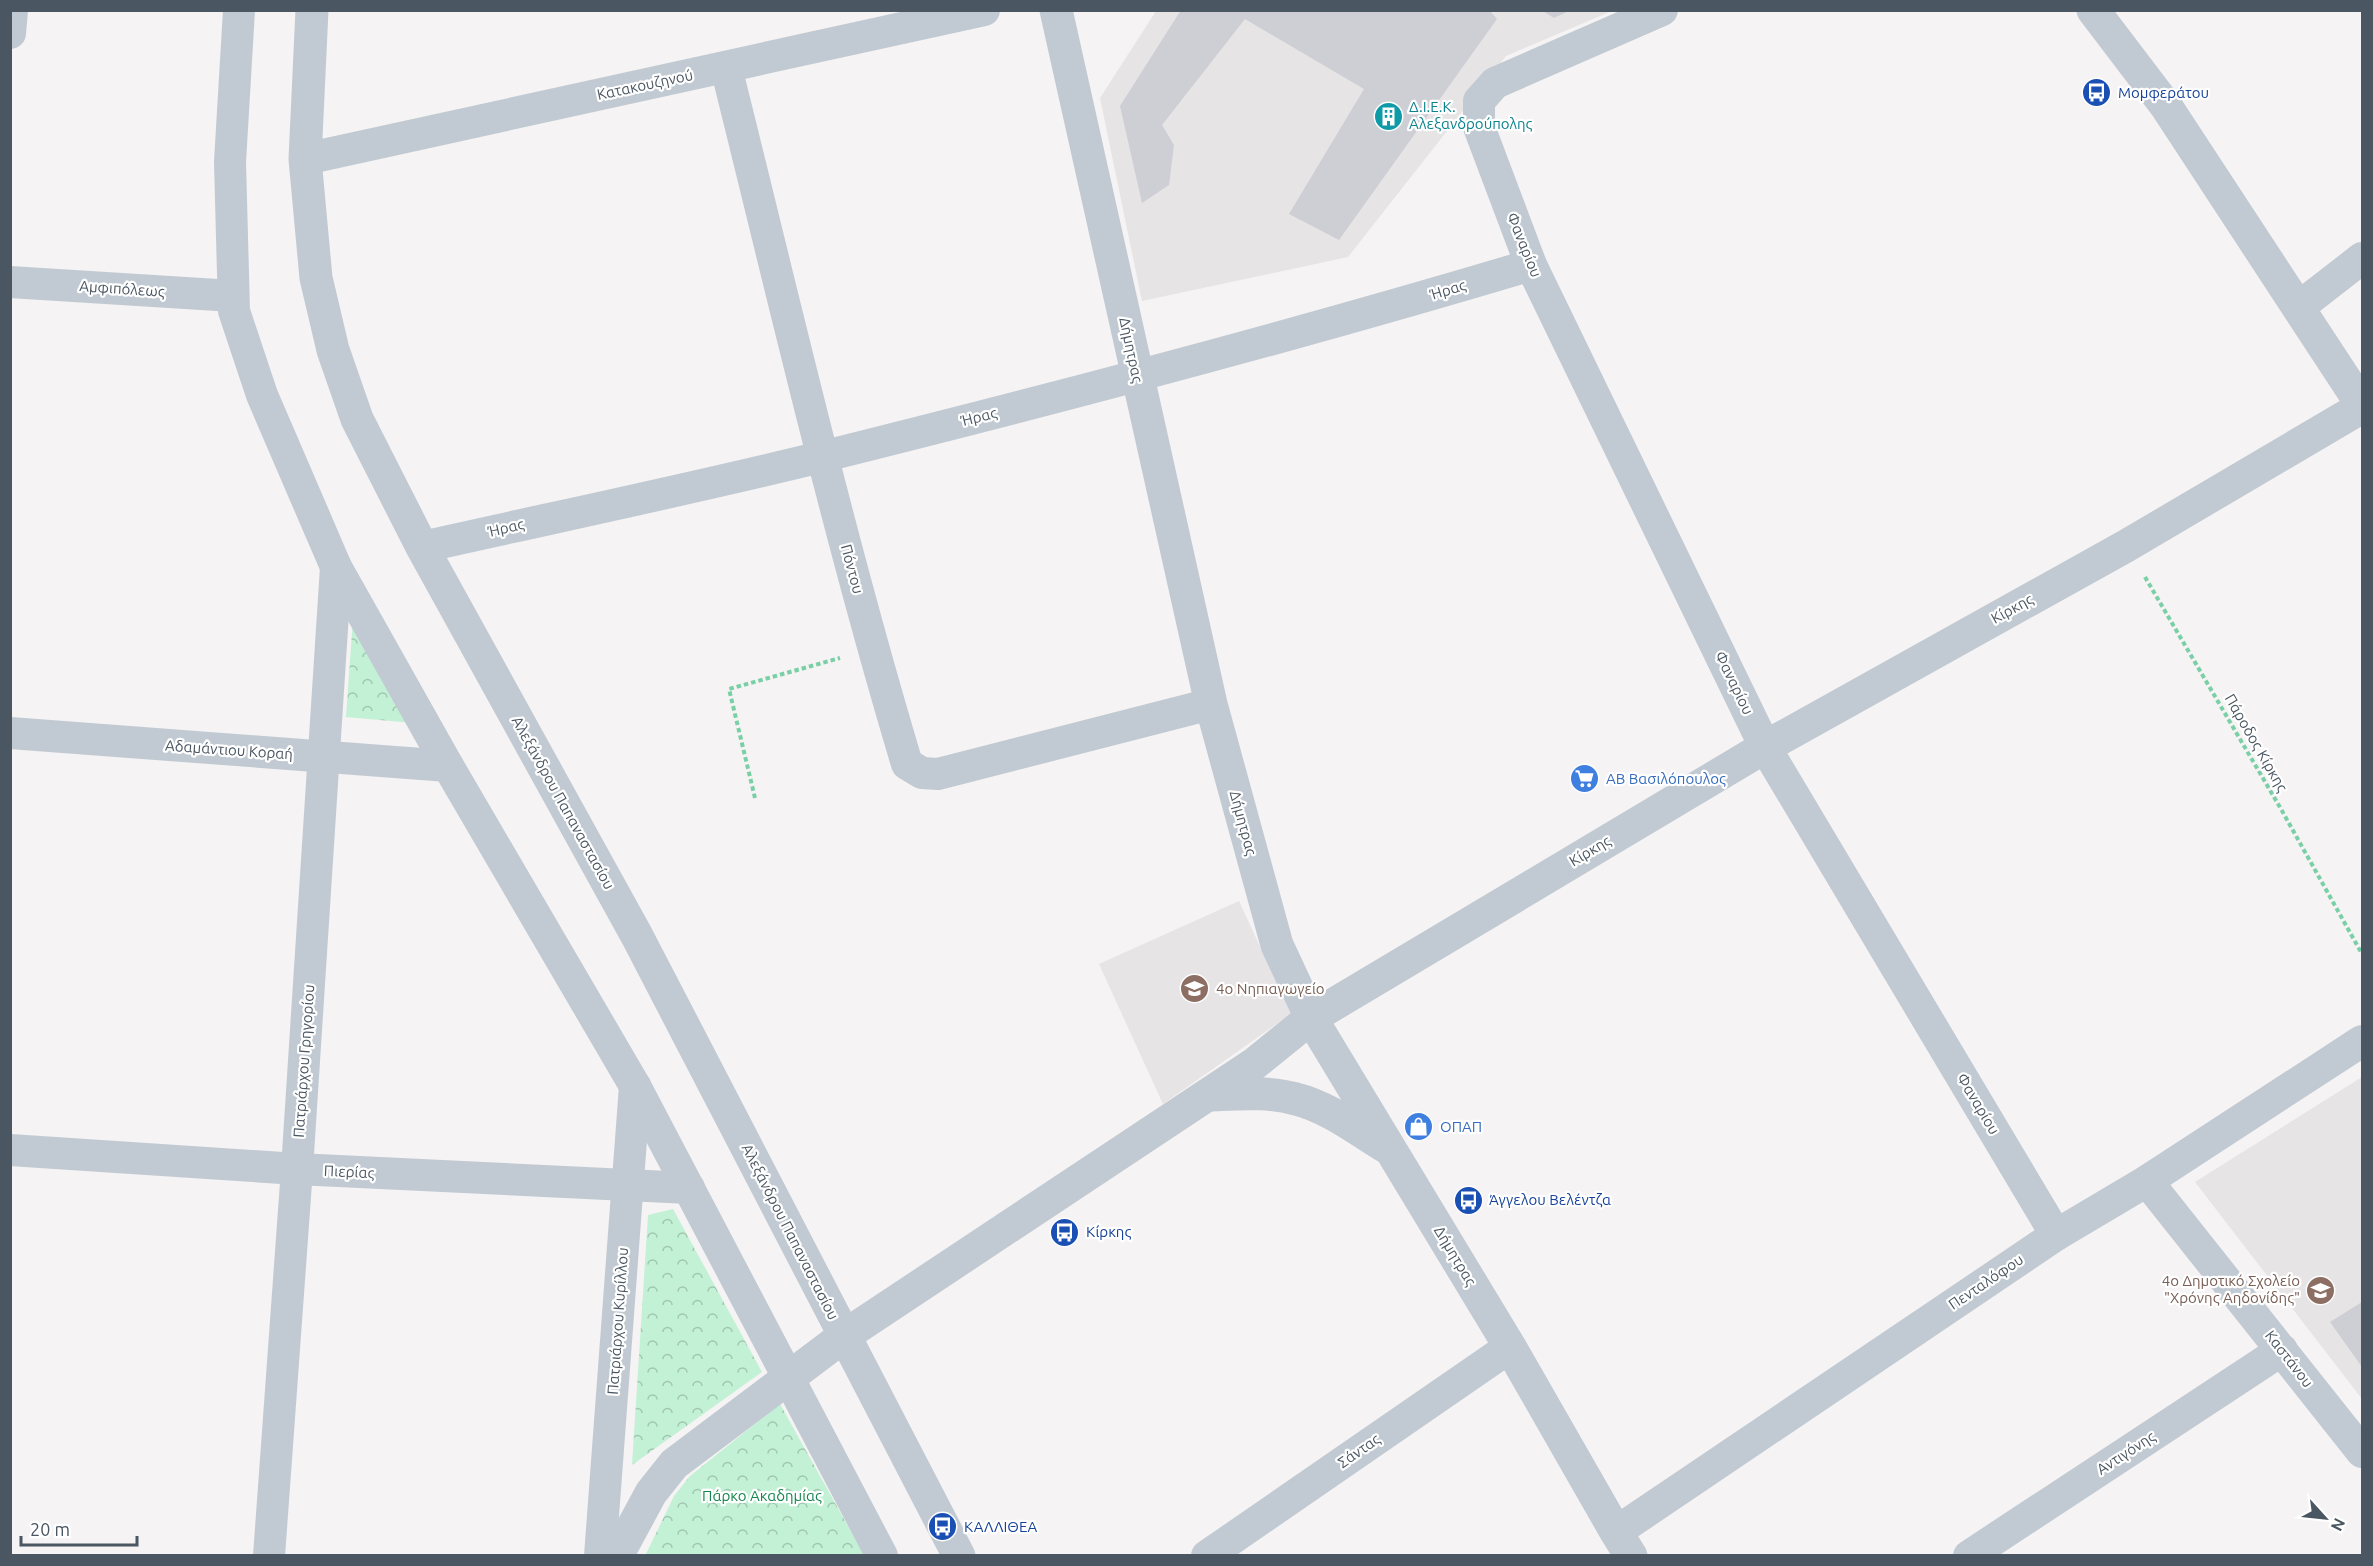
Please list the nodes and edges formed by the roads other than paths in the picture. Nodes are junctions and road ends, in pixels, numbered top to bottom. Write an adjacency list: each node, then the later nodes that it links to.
1 (12, 10): 8 (street)
2 (239, 10): 14 (street)
3 (312, 10): 10 (street, Αλεξάνδρου Παπαναστασίου)
4 (984, 10): 9 (street, Κατακουζηνού)
5 (1056, 10): 16 (street, Δήμητρας)
6 (1662, 10): 12 (street, Φαναρίου)
7 (2093, 10): 15 (street)
8 (10, 33)
9 (726, 67): 10 (street, Κατακουζηνού); 18 (street, Πόντου)
10 (305, 159): 19 (street, Αλεξάνδρου Παπαναστασίου)
11 (2362, 258): 15 (street)
12 (1531, 265): 16 (street, Ήρας); 23 (street, Φαναρίου)
13 (10, 282): 14 (street, Αμφιπόλεως)
14 (233, 296): 20 (street)
15 (2299, 307): 17 (street)
16 (1137, 377): 18 (street, Ήρας); 21 (street, Δήμητρας)
17 (2362, 406): 23 (street, Κίρκης)
18 (822, 456): 19 (street, Ήρας); 21 (street, Πόντου)
19 (422, 547): 37 (street, Αλεξάνδρου Παπαναστασίου)
20 (336, 567): 24 (street, Πατριάρχου Γρηγορίου); 25 (street)
21 (1211, 704): 26 (street, Δήμητρας)
22 (10, 734): 24 (street, Αδαμάντιου Κοραή)
23 (1765, 747): 26 (street, Κίρκης); 36 (street, Φαναρίου)
24 (324, 757): 25 (street, Αδαμάντιου Κοραή); 32 (street, Πατριάρχου Γρηγορίου)
25 (448, 766): 28 (street)
26 (1311, 1018): 29 (street, Κίρκης); 30 (street, Δήμητρας)
27 (2362, 1041): 33 (street, Πενταλόφου)
28 (635, 1086): 34 (street, Πατριάρχου Κυρίλλου); 35 (street)
29 (1207, 1095): 30 (street); 37 (street, Κίρκης)
30 (1390, 1149): 38 (street, Δήμητρας)
31 (10, 1150): 32 (street, Πιερίας)
32 (297, 1169): 34 (street, Πιερίας); 43 (street, Πατριάρχου Γρηγορίου)
33 (2147, 1181): 36 (street, Πενταλόφου); 39 (street, Καστάνου)
34 (628, 1185): 35 (street, Πιερίας); 44 (street, Πατριάρχου Κυρίλλου)
35 (689, 1188): 40 (street)
36 (2056, 1235): 42 (street, Πενταλόφου)
37 (844, 1336): 40 (street, Κίρκης); 47 (street, Αλεξάνδρου Παπαναστασίου)
38 (1510, 1347): 42 (street, Δήμητρας); 48 (street, Σάντας)
39 (2282, 1350): 41 (street, Καστάνου); 49 (street, Αντιγόνης)
40 (789, 1377): 45 (street, Κίρκης); 46 (street)
41 (2362, 1452)
42 (1623, 1544)
43 (269, 1556)
44 (600, 1556)
45 (617, 1556)
46 (882, 1556)
47 (959, 1556)
48 (1207, 1556)
49 (1969, 1556)

